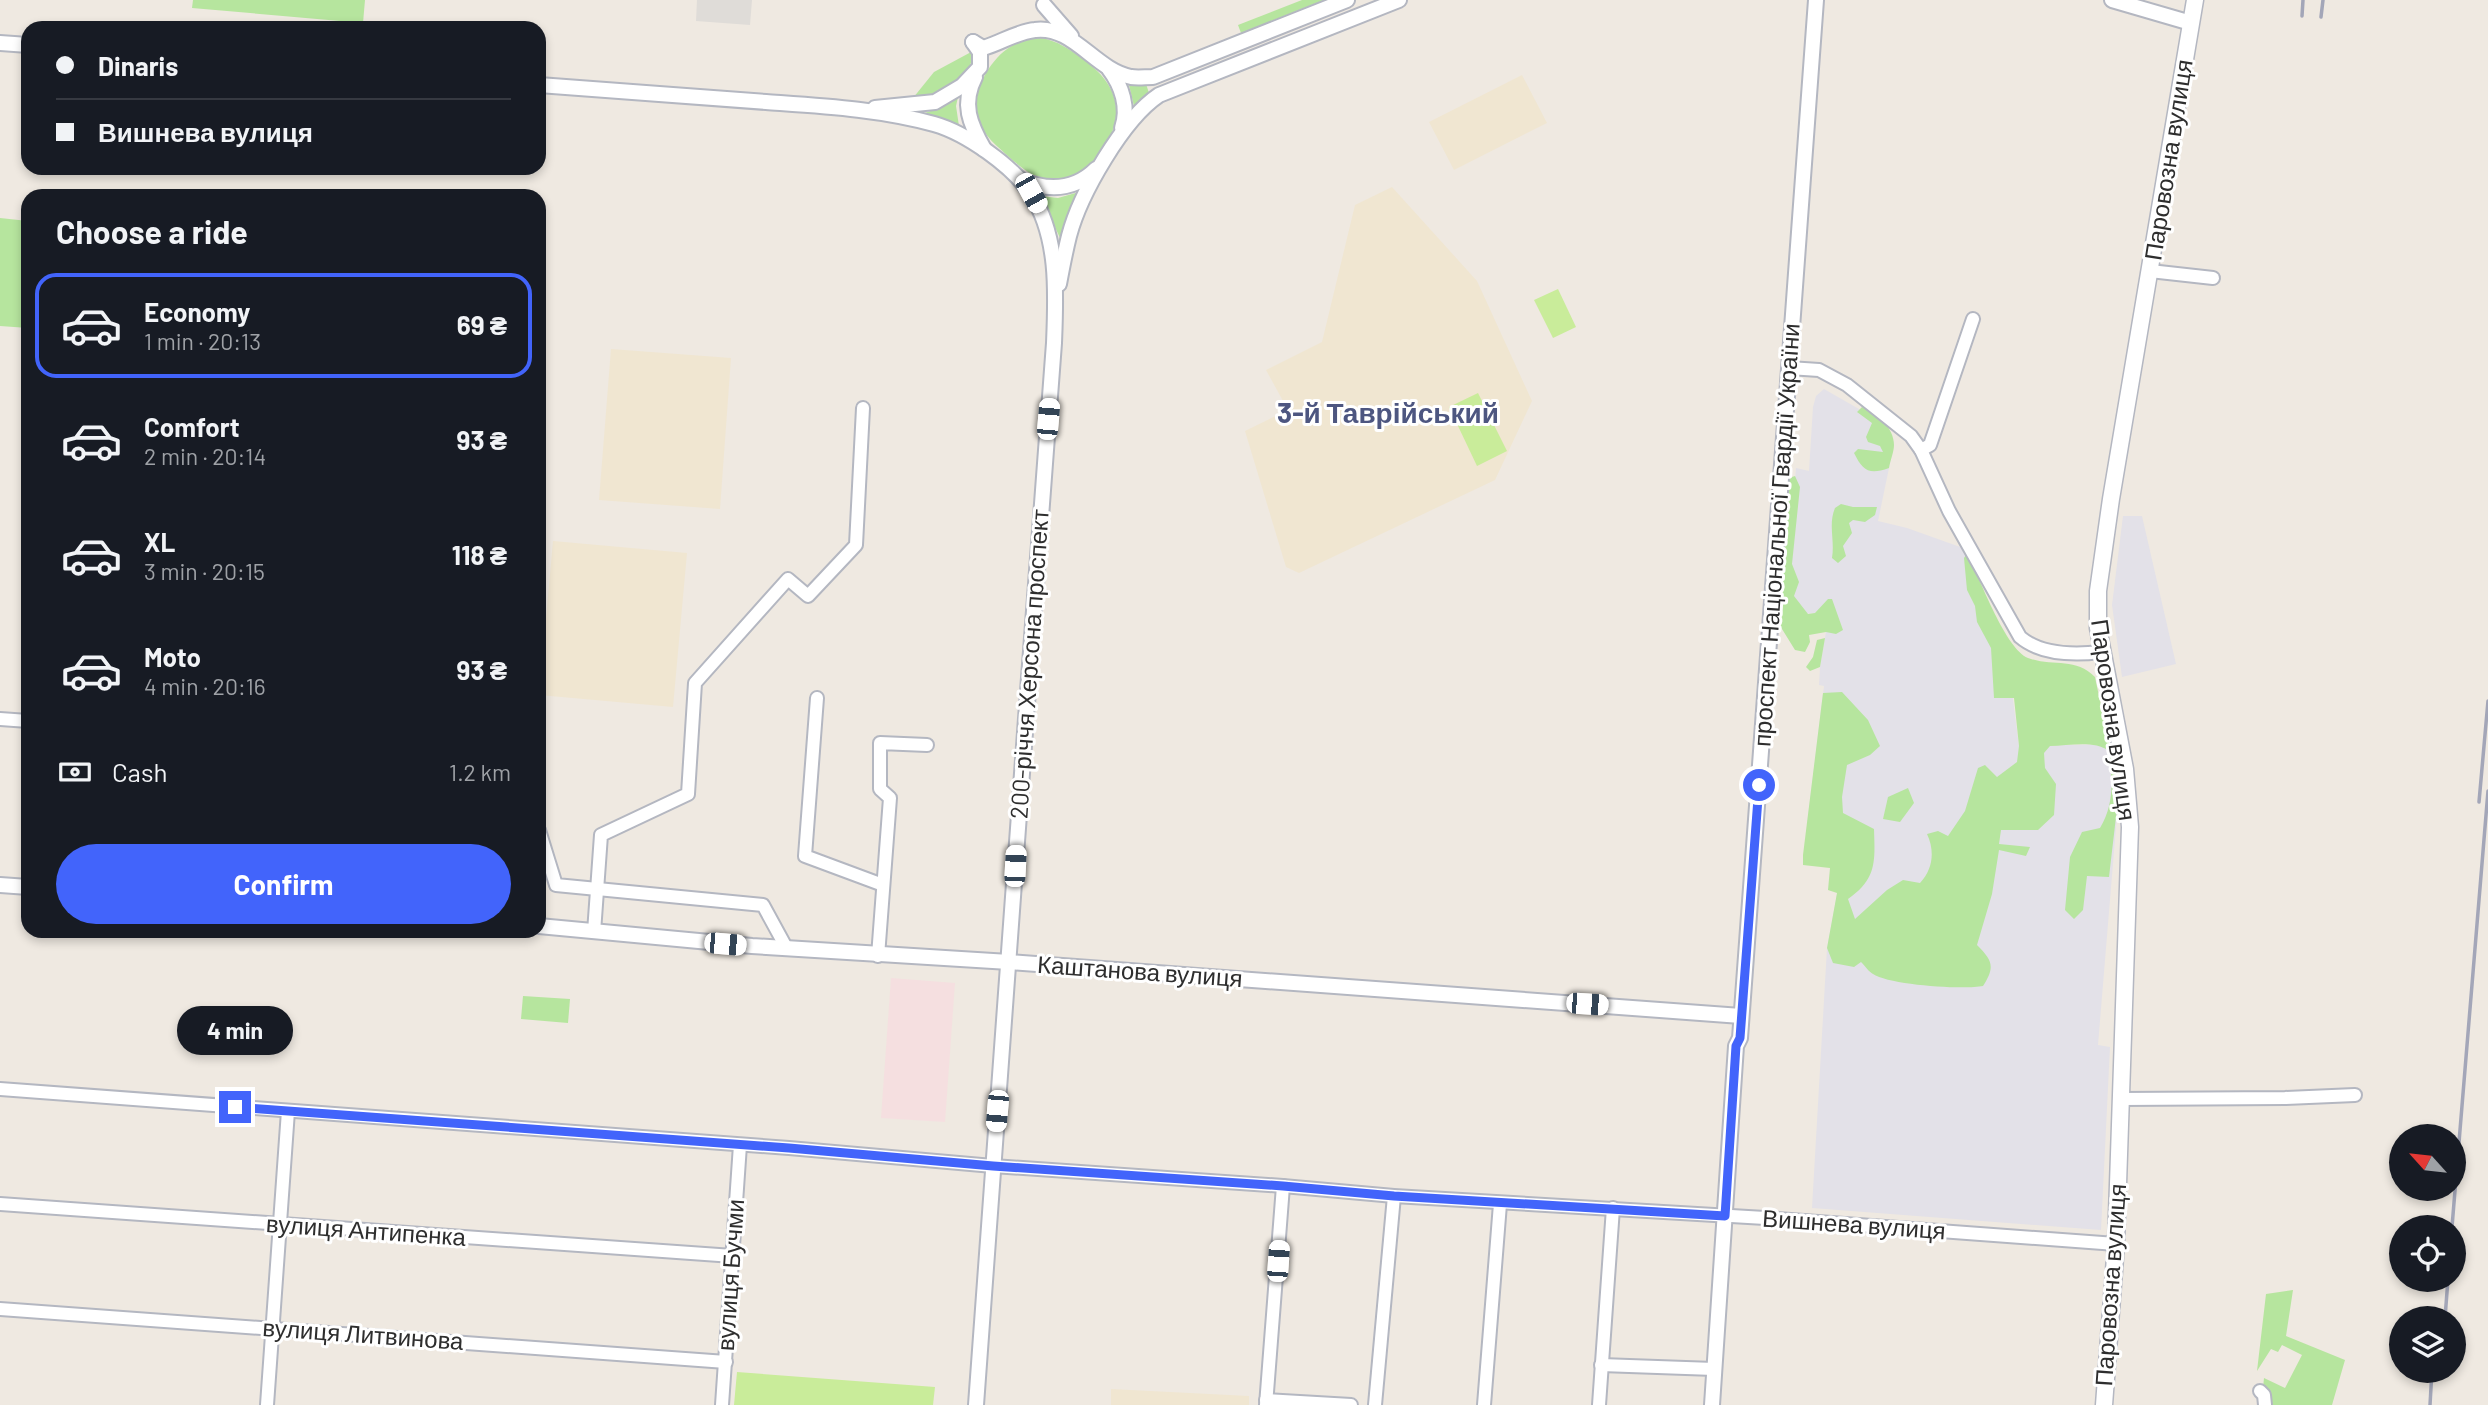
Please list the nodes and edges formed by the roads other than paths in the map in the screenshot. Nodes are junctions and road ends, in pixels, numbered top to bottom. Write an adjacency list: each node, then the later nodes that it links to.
1 (1347, 0): 11 (street)
2 (1374, 0): 8 (street)
3 (1399, 0): 8 (street)
4 (1816, 0): 28 (street, проспект Національної Гвардії України)
5 (2112, 0): 9 (street)
6 (2195, 0): 9 (main road, Паровозна вулиця)
7 (1043, 2): 10 (street); 13 (street)
8 (1362, 14): 11 (street); 20 (street)
9 (2191, 23): 24 (main road, Паровозна вулиця)
10 (1036, 29): 13 (street); 14 (street)
11 (1264, 34): 17 (street)
12 (0, 43): 15 (street)
13 (1076, 43): 17 (street)
14 (1000, 44): 16 (street); 16 (street)
15 (21, 45)
16 (980, 67): 19 (street); 21 (street)
17 (1108, 67): 20 (street)
18 (546, 86): 19 (street)
19 (863, 110): 21 (street)
20 (1118, 140): 22 (street)
21 (985, 150): 23 (street)
22 (1106, 160): 23 (street); 26 (street)
23 (1020, 179): 26 (street)
24 (2150, 271): 25 (street); 31 (main road, Паровозна вулиця)
25 (2213, 278)
26 (1055, 299): 45 (street, 200-річчя Херсона проспект)
27 (1973, 319): 30 (street)
28 (1789, 368): 30 (street); 46 (street, проспект Національної Гвардії України)
29 (863, 408): 40 (street)
30 (1922, 450): 31 (street)
31 (2101, 652): 49 (main road, Паровозна вулиця)
32 (817, 698): 38 (street)
33 (0, 719): 34 (street)
34 (21, 720)
35 (927, 745): 38 (street)
36 (546, 853): 40 (street)
37 (0, 885): 39 (street)
38 (883, 885): 44 (street)
39 (21, 886)
40 (597, 890): 42 (street); 43 (street)
41 (546, 927): 42 (street, Каштанова вулиця)
42 (593, 932): 43 (street, Каштанова вулиця)
43 (787, 949): 44 (street, Каштанова вулиця)
44 (878, 956): 45 (street, Каштанова вулиця)
45 (1009, 962): 46 (street, Каштанова вулиця); 52 (street, 200-річчя Херсона проспект)
46 (1741, 1016): 58 (street, проспект Національної Гвардії України)
47 (0, 1089): 50 (street, Вишнева вулиця)
48 (2354, 1095): 49 (street)
49 (2121, 1099): 60 (main road, Паровозна вулиця)
50 (288, 1111): 51 (street, Вишнева вулиця); 59 (street)
51 (740, 1145): 52 (street, Вишнева вулиця); 61 (street, вулиця Бучми)
52 (993, 1166): 53 (street, Вишнева вулиця); 71 (street, 200-річчя Херсона проспект)
53 (1283, 1186): 54 (street, Вишнева вулиця); 68 (street)
54 (1394, 1196): 56 (street, Вишнева вулиця); 73 (street)
55 (0, 1204): 59 (street, вулиця Антипенка)
56 (1500, 1204): 57 (street, Вишнева вулиця); 74 (street)
57 (1613, 1208): 58 (street, Вишнева вулиця); 65 (street)
58 (1725, 1216): 60 (street, Вишнева вулиця); 66 (street, проспект Національної Гвардії України)
59 (281, 1225): 61 (street, вулиця Антипенка); 63 (street)
60 (2116, 1244): 77 (main road, Паровозна вулиця)
61 (733, 1256): 64 (street, вулиця Бучми)
62 (0, 1309): 63 (street, вулиця Литвинова)
63 (274, 1328): 64 (street, вулиця Литвинова); 69 (street)
64 (726, 1362): 70 (street, вулиця Бучми)
65 (1601, 1365): 66 (street); 75 (street)
66 (1714, 1368): 76 (street, проспект Національної Гвардії України)
67 (2260, 1391): 78 (street)
68 (1266, 1403): 72 (street)
69 (267, 1405)
70 (722, 1405)
71 (976, 1405)
72 (1351, 1405)
73 (1375, 1405)
74 (1484, 1405)
75 (1599, 1405)
76 (1712, 1405)
77 (2104, 1405)
78 (2265, 1405)

